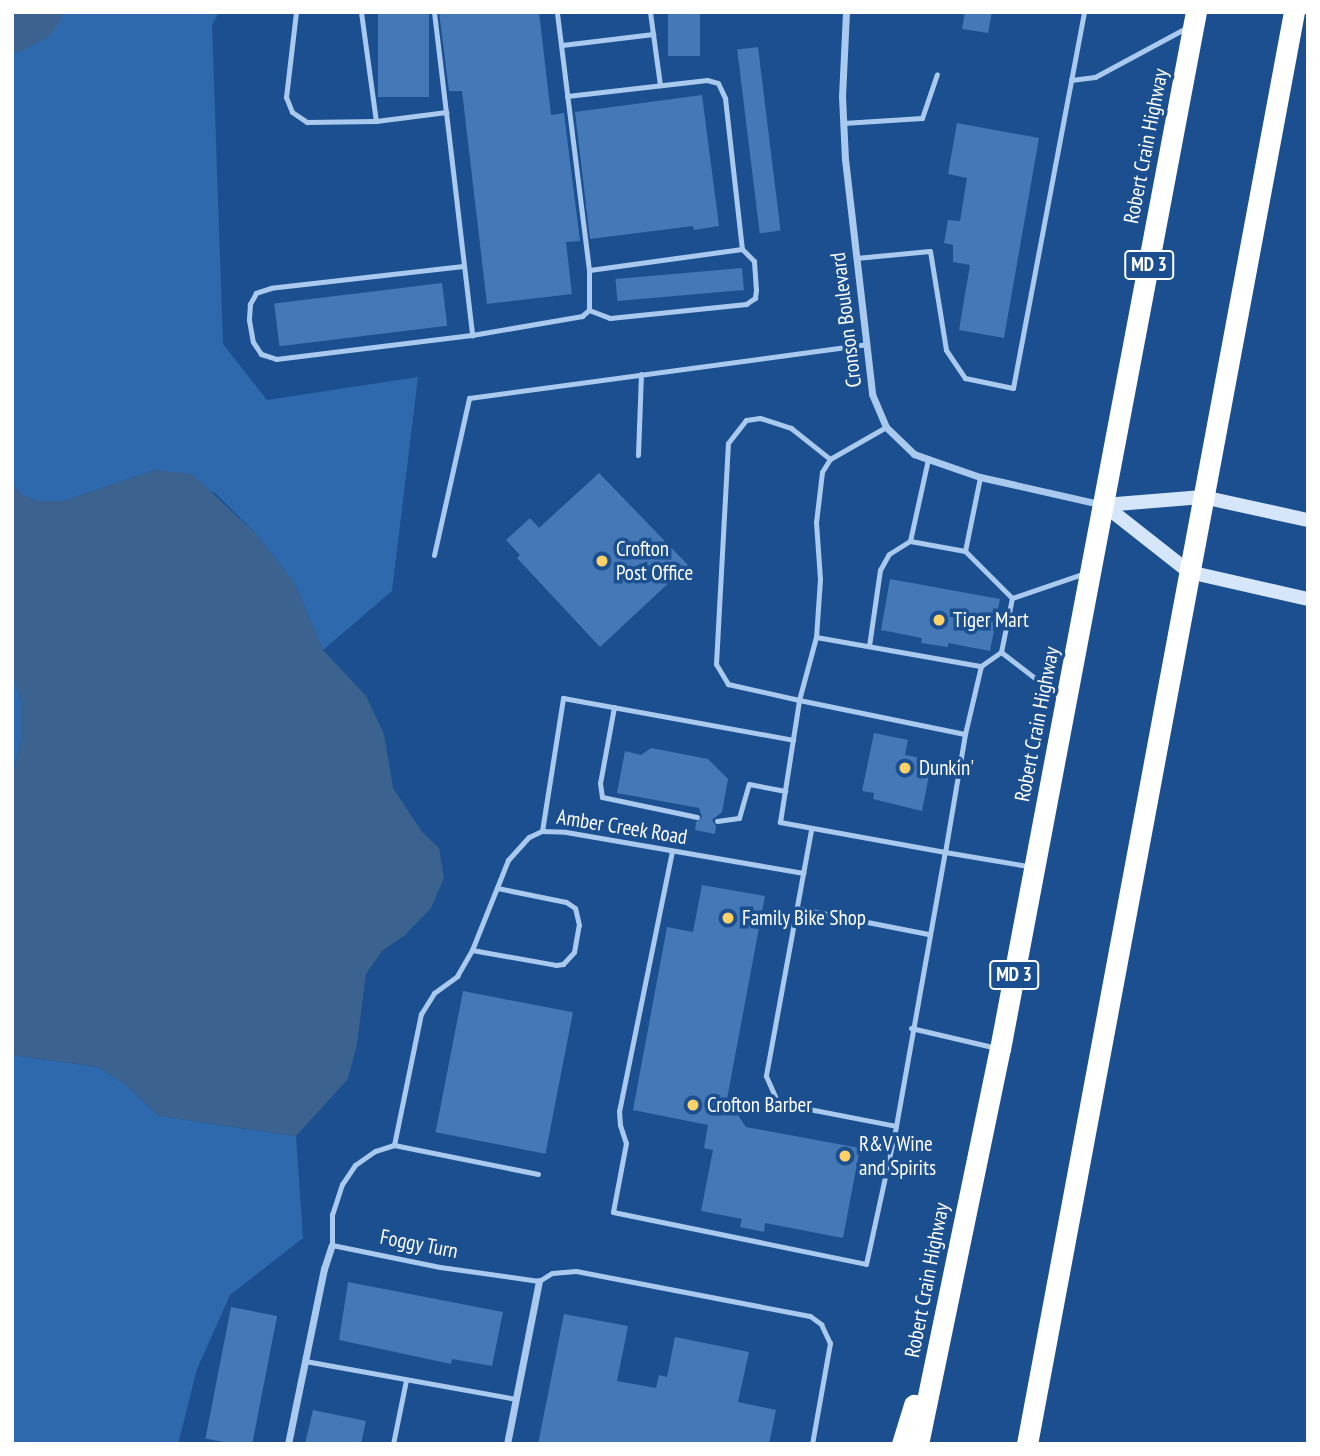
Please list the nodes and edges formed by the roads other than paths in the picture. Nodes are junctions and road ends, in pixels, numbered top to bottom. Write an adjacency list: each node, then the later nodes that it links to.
1 (296, 12): 17 (lane)
2 (361, 12): 17 (lane)
3 (434, 12): 16 (lane)
4 (557, 12): 11 (lane)
5 (650, 12): 10 (lane)
6 (846, 12): 18 (street, Cronson Boulevard)
7 (1084, 12): 13 (lane)
8 (1293, 12): 32 (highway)
9 (1195, 18): 13 (lane); 33 (highway, Robert Crain Highway / MD 3)
10 (653, 34): 11 (lane); 14 (lane)
11 (562, 45): 15 (lane)
12 (937, 74): 18 (lane)
13 (1071, 80): 20 (lane)
14 (660, 85): 15 (lane); 19 (lane)
15 (567, 96): 22 (lane)
16 (446, 113): 17 (lane); 21 (lane)
17 (376, 121)
18 (843, 123): 20 (street, Cronson Boulevard)
19 (743, 249): 22 (lane); 23 (lane)
20 (856, 258): 25 (street, Cronson Boulevard)
21 (463, 266): 24 (lane); 24 (lane)
22 (589, 270): 23 (lane)
23 (589, 310): 24 (lane)
24 (472, 335)
25 (866, 344): 26 (lane); 27 (street, Cronson Boulevard)
26 (640, 374): 28 (lane); 37 (lane)
27 (886, 427): 29 (lane); 30 (street, Cronson Boulevard)
28 (638, 455)
29 (830, 459): 42 (lane); 46 (lane)
30 (928, 460): 31 (street, Cronson Boulevard); 35 (lane)
31 (980, 477): 33 (street, Cronson Boulevard); 36 (lane)
32 (1203, 497): 33 (street); 34 (street); 39 (highway)
33 (1104, 505): 38 (highway, Robert Crain Highway / MD 3); 39 (street)
34 (1308, 520)
35 (910, 541): 36 (lane); 43 (lane)
36 (965, 551): 40 (lane)
37 (434, 555)
38 (1091, 571): 40 (lane); 47 (highway, Robert Crain Highway / MD 3)
39 (1189, 572): 41 (street); 81 (highway)
40 (1012, 597): 44 (lane)
41 (1308, 599)
42 (816, 637): 43 (lane); 46 (lane)
43 (869, 646): 45 (lane)
44 (1001, 652): 45 (lane); 47 (lane)
45 (981, 666): 49 (lane)
46 (799, 700): 49 (lane); 50 (lane)
47 (1066, 702): 58 (highway, Robert Crain Highway / MD 3)
48 (614, 707): 50 (lane); 52 (lane); 55 (lane)
49 (965, 734): 57 (lane)
50 (793, 740): 51 (lane)
51 (785, 791): 53 (lane); 54 (lane)
52 (697, 817)
53 (717, 821)
54 (811, 830): 57 (lane); 59 (lane)
55 (542, 831): 56 (lane, Amber Creek Road); 60 (lane, Amber Creek Road)
56 (672, 851): 59 (lane, Amber Creek Road); 66 (lane)
57 (944, 852): 58 (lane); 62 (lane)
58 (1035, 867): 65 (highway, Robert Crain Highway / MD 3)
59 (803, 873): 61 (lane)
60 (496, 888): 63 (lane, Amber Creek Road); 63 (lane)
61 (796, 908): 62 (lane); 66 (lane)
62 (929, 934): 64 (lane)
63 (472, 950): 67 (lane, Amber Creek Road)
64 (911, 1028): 65 (lane); 66 (lane)
65 (1000, 1049): 71 (highway, Robert Crain Highway / MD 3)
66 (896, 1126)
67 (394, 1144): 68 (lane); 69 (lane)
68 (538, 1174)
69 (332, 1245): 70 (lane, Foggy Turn); 72 (street)
70 (539, 1281): 74 (street); 78 (lane)
71 (948, 1304): 79 (highway); 80 (highway, Robert Crain Highway / MD 3)
72 (305, 1361): 73 (lane); 75 (street)
73 (406, 1380): 74 (lane); 76 (lane)
74 (516, 1398): 77 (street)
75 (288, 1444)
76 (393, 1444)
77 (507, 1444)
78 (812, 1444)
79 (902, 1444)
80 (918, 1444)
81 (1027, 1444)

